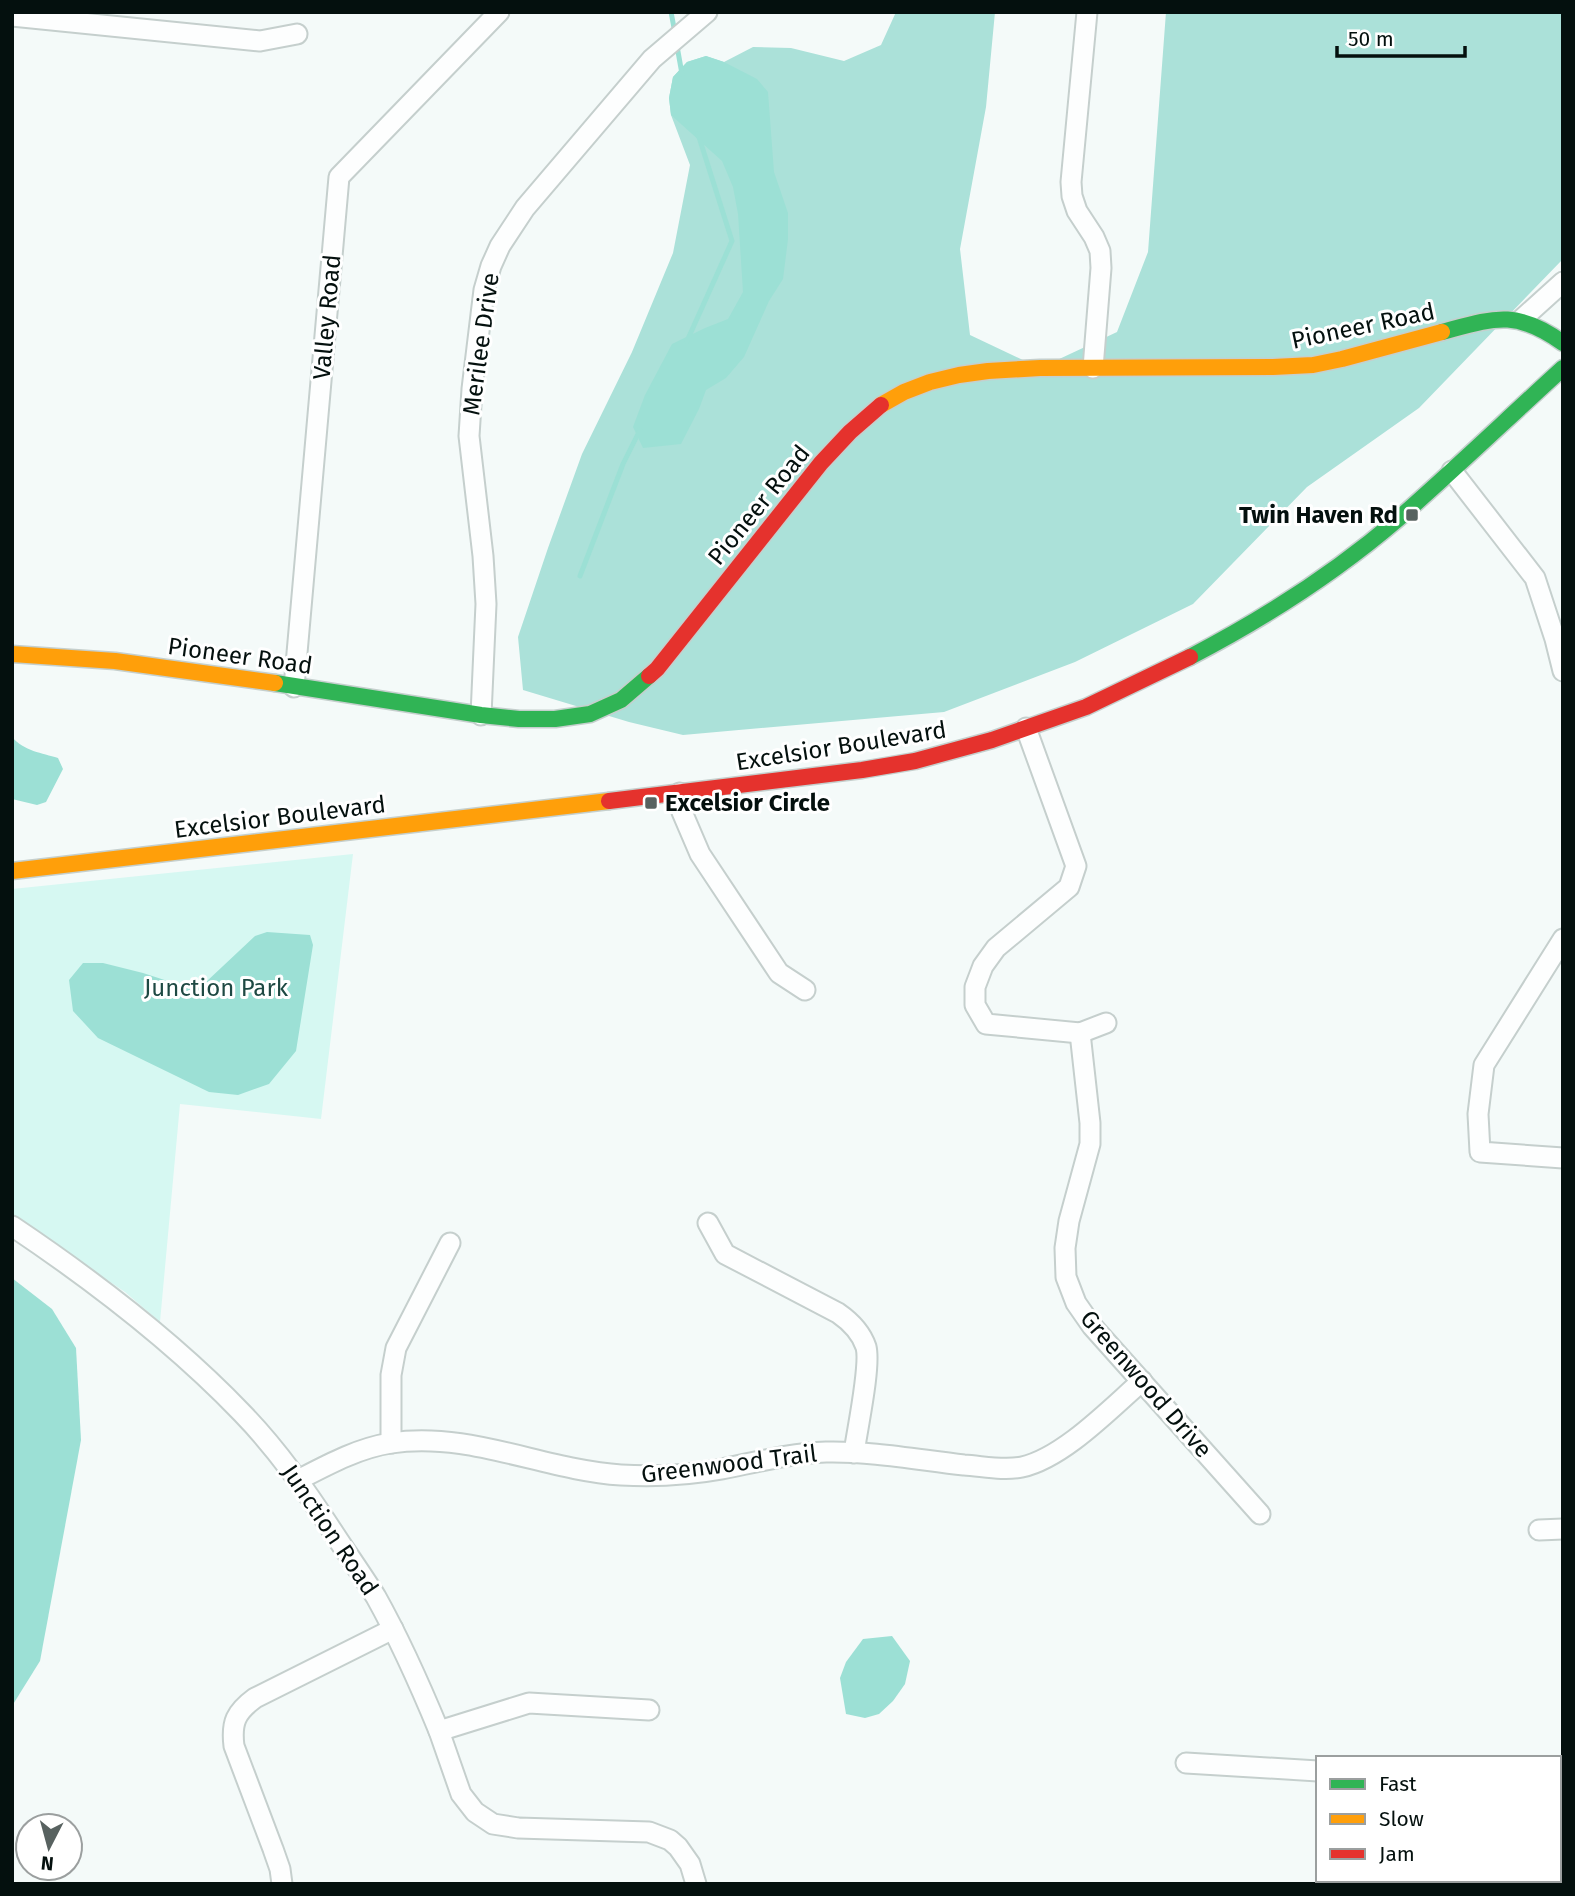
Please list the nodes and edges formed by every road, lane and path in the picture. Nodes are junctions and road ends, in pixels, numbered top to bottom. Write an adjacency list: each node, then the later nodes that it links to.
1 (499, 12): 14 (street, Valley Road)
2 (707, 12): 15 (street, Merilee Drive)
3 (1087, 12): 9 (street)
4 (12, 16): 5 (street)
5 (297, 34)
6 (1563, 282): 7 (street)
7 (1522, 319): 8 (street); 9 (street, Pioneer Road)
8 (1563, 343)
9 (1093, 368): 15 (street, Pioneer Road)
10 (1563, 368): 11 (street, Excelsior Boulevard)
11 (1452, 471): 13 (street); 16 (street, Excelsior Boulevard)
12 (12, 654): 14 (street, Pioneer Road)
13 (1563, 671)
14 (294, 687): 15 (street, Pioneer Road)
15 (481, 715)
16 (1026, 728): 17 (street, Excelsior Boulevard); 22 (street)
17 (680, 793): 18 (street, Excelsior Boulevard); 20 (street)
18 (12, 871)
19 (1563, 939): 23 (street)
20 (805, 989)
21 (1106, 1023): 22 (street)
22 (1080, 1033): 27 (street, Greenwood Drive)
23 (1563, 1158)
24 (708, 1223): 29 (street)
25 (12, 1226): 30 (street, Junction Road)
26 (450, 1243): 28 (street)
27 (1142, 1381): 29 (street, Greenwood Trail); 31 (street, Greenwood Drive)
28 (391, 1443): 29 (street, Greenwood Trail); 30 (street, Greenwood Trail)
29 (854, 1453)
30 (298, 1480): 34 (street, Junction Road)
31 (1261, 1514)
32 (1563, 1529): 33 (street)
33 (1539, 1530)
34 (393, 1629): 36 (street, Junction Road); 39 (street)
35 (649, 1710): 36 (street)
36 (439, 1731): 40 (street, Junction Road)
37 (1186, 1763): 38 (street)
38 (1316, 1771)
39 (282, 1884)
40 (696, 1884)

